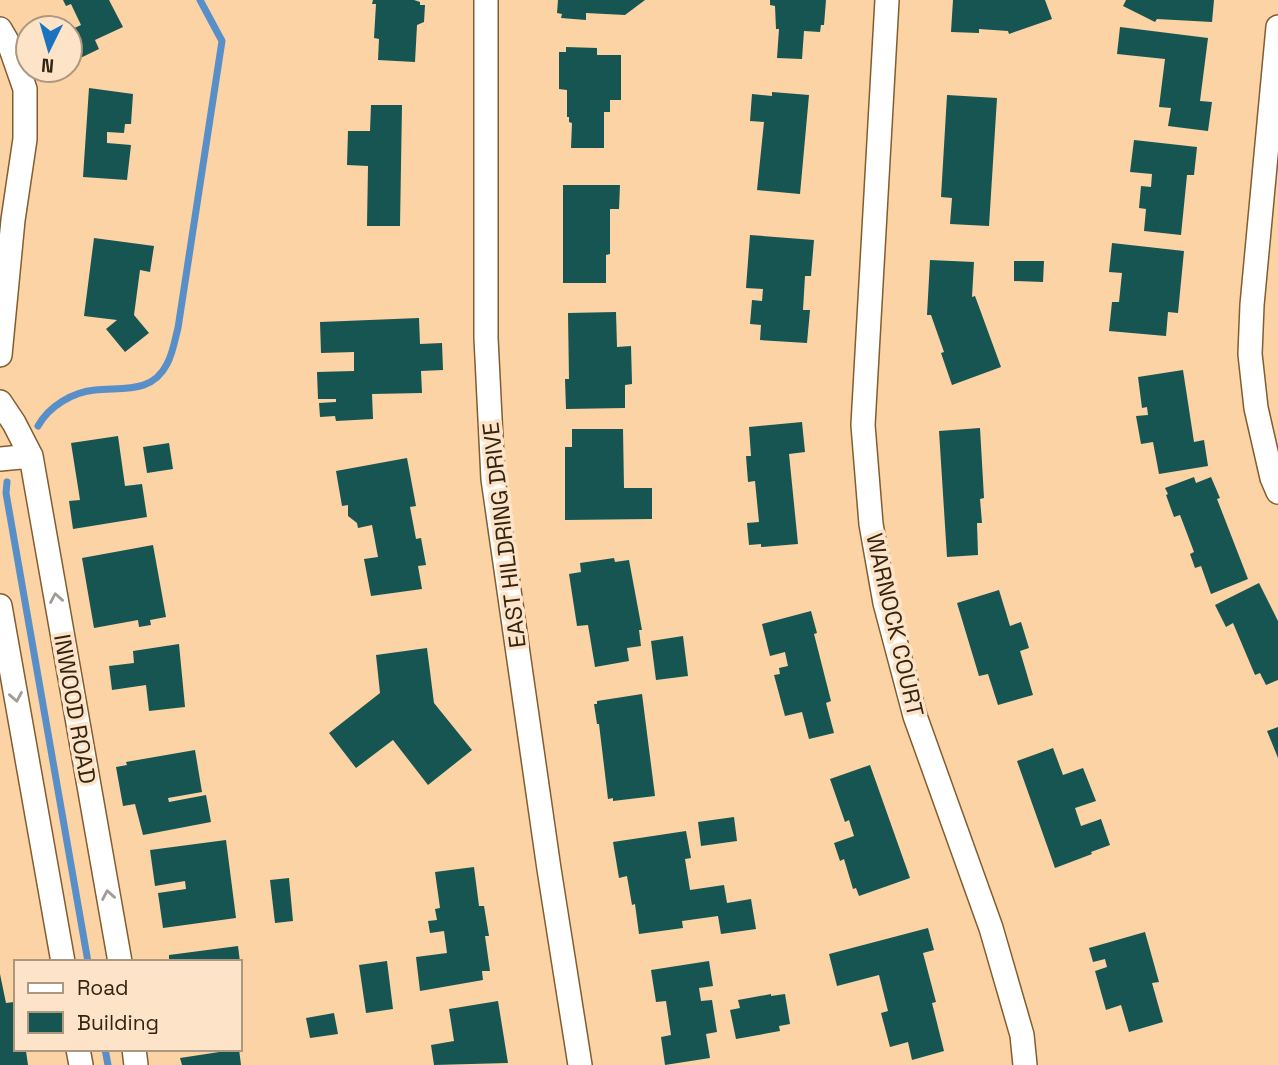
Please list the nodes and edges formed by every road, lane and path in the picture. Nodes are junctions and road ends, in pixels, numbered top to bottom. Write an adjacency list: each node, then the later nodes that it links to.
1 (486, 0): 13 (street, EAST HILDRING DRIVE)
2 (887, 0): 14 (street, WARNOCK COURT)
3 (1278, 27): 9 (street)
4 (0, 29): 5 (street)
5 (0, 355)
6 (0, 402): 7 (street, INWOOD ROAD)
7 (31, 456): 8 (street); 12 (street, INWOOD ROAD, one-way to 7)
8 (0, 459)
9 (1278, 492)
10 (0, 606): 11 (street, one-way to 11)
11 (63, 960)
12 (120, 960)
13 (580, 1065)
14 (1025, 1065)

